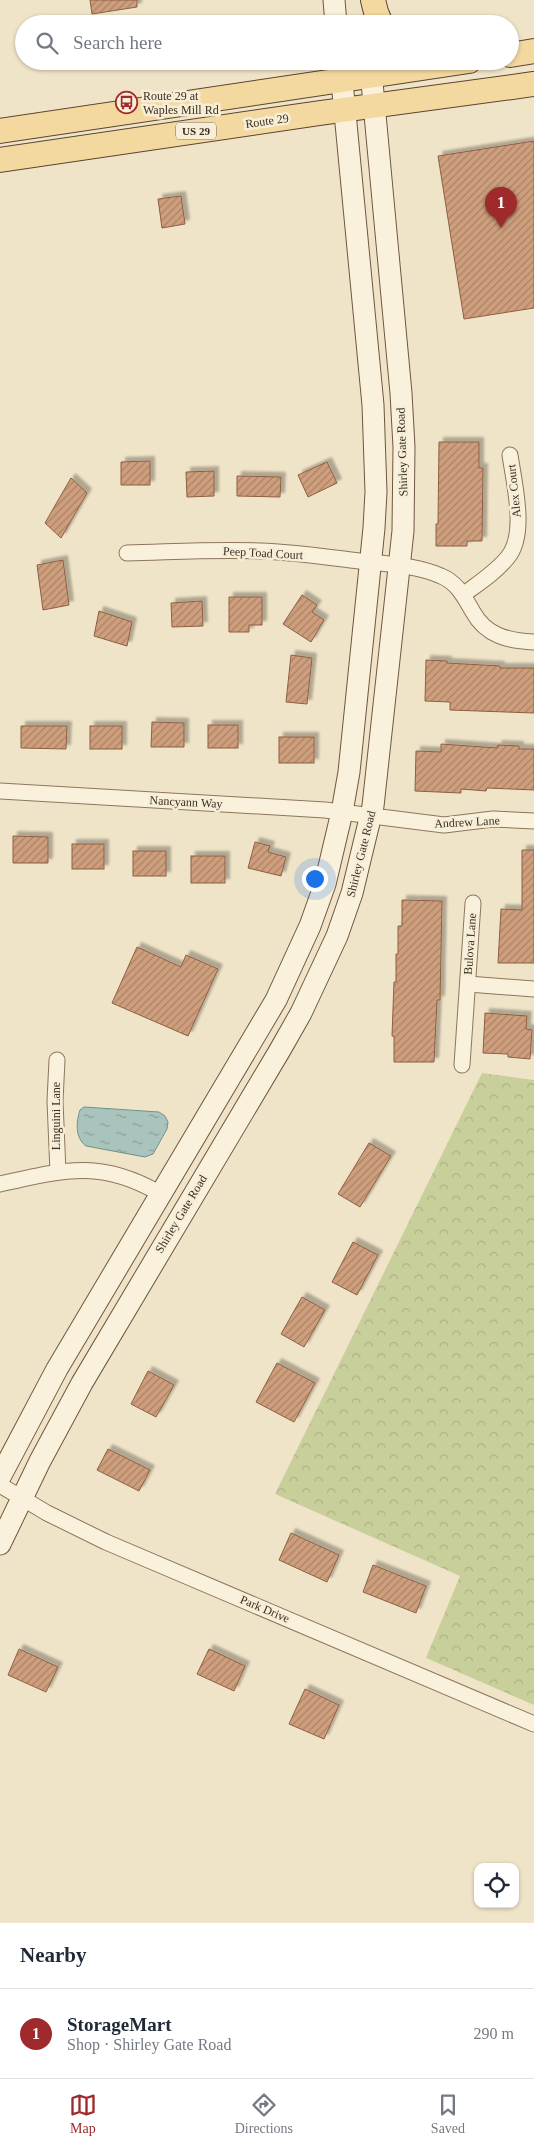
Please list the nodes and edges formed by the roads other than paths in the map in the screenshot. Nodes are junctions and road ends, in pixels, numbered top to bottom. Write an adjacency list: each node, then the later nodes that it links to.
1 (334, 0): 4 (main road)
2 (365, 0): 5 (main road)
3 (374, 0): 6 (main road)
4 (335, 15)
5 (366, 15)
6 (377, 15)
7 (356, 70): 9 (main road, US 29)
8 (370, 70): 11 (main road, Shirley Gate Road)
9 (341, 71): 12 (main road); 13 (main road, US 29)
10 (534, 84): 11 (main road, Route 29 / US 29)
11 (373, 106): 12 (main road, Route 29 / US 29); 18 (main road, Shirley Gate Road)
12 (345, 110): 14 (main road, Route 29 / US 29); 17 (main road)
13 (0, 131)
14 (0, 160)
15 (510, 455): 19 (street, Alex Court)
16 (127, 553): 17 (street, Peep Toad Court)
17 (370, 562): 18 (street, Peep Toad Court); 22 (main road)
18 (399, 565): 19 (street, Peep Toad Court); 23 (main road, Shirley Gate Road)
19 (464, 594): 20 (street)
20 (534, 642)
21 (0, 791): 22 (street, Nancyann Way)
22 (342, 812): 23 (street, Nancyann Way); 32 (main road)
23 (371, 815): 24 (street, Andrew Lane); 35 (main road, Shirley Gate Road)
24 (534, 821)
25 (473, 903): 26 (street, Bulova Lane)
26 (468, 984): 27 (street, Bulova Lane); 29 (street, Bulova Lane)
27 (534, 989)
28 (57, 1060): 30 (street, Linguini Lane)
29 (462, 1065)
30 (58, 1172): 31 (street); 32 (street)
31 (0, 1184)
32 (159, 1193): 33 (main road)
33 (0, 1477)
34 (0, 1485): 35 (street, Park Drive)
35 (22, 1498): 36 (main road, Shirley Gate Road); 37 (street, Park Drive)
36 (0, 1544)
37 (534, 1724)

